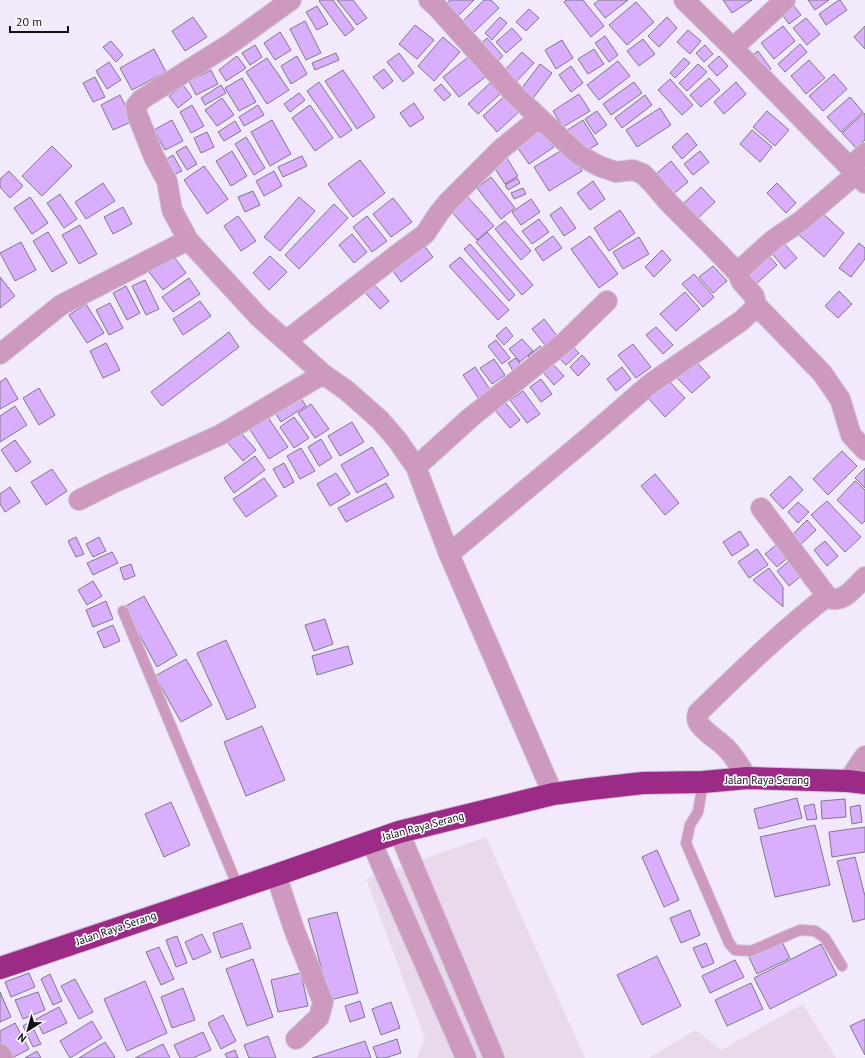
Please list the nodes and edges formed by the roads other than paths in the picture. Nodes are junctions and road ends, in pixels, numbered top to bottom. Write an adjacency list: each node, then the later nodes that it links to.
1 (291, 0): 9 (street)
2 (429, 0): 6 (street)
3 (684, 0): 5 (street)
4 (785, 0): 5 (street)
5 (733, 48): 8 (street)
6 (539, 118): 10 (street); 13 (street)
7 (865, 153): 8 (street)
8 (857, 175): 10 (street)
9 (188, 240): 13 (street); 14 (street)
10 (738, 273): 12 (street)
11 (607, 301): 17 (street)
12 (756, 305): 16 (street); 20 (street)
13 (286, 341): 15 (street)
14 (0, 354)
15 (323, 374): 17 (street); 18 (street)
16 (865, 450)
17 (416, 467): 20 (street)
18 (79, 500)
19 (761, 508): 22 (street)
20 (449, 554): 28 (street)
21 (865, 577): 22 (street)
22 (827, 596): 25 (street)
23 (123, 611): 32 (lane)
24 (865, 756): 27 (street)
25 (746, 778): 26 (highway, Jalan Raya Serang); 27 (highway, Jalan Raya Serang)
26 (703, 782): 28 (highway, Jalan Raya Serang); 33 (lane)
27 (856, 782)
28 (553, 794): 29 (highway, Jalan Raya Serang)
29 (399, 832): 30 (highway, Jalan Raya Serang); 39 (street)
30 (371, 841): 31 (highway, Jalan Raya Serang); 38 (street)
31 (276, 875): 32 (highway, Jalan Raya Serang); 35 (street)
32 (238, 887): 34 (highway, Jalan Raya Serang)
33 (842, 966)
34 (0, 968)
35 (296, 1039)
36 (0, 1054): 37 (street)
37 (3, 1058)
38 (466, 1058)
39 (494, 1058)

